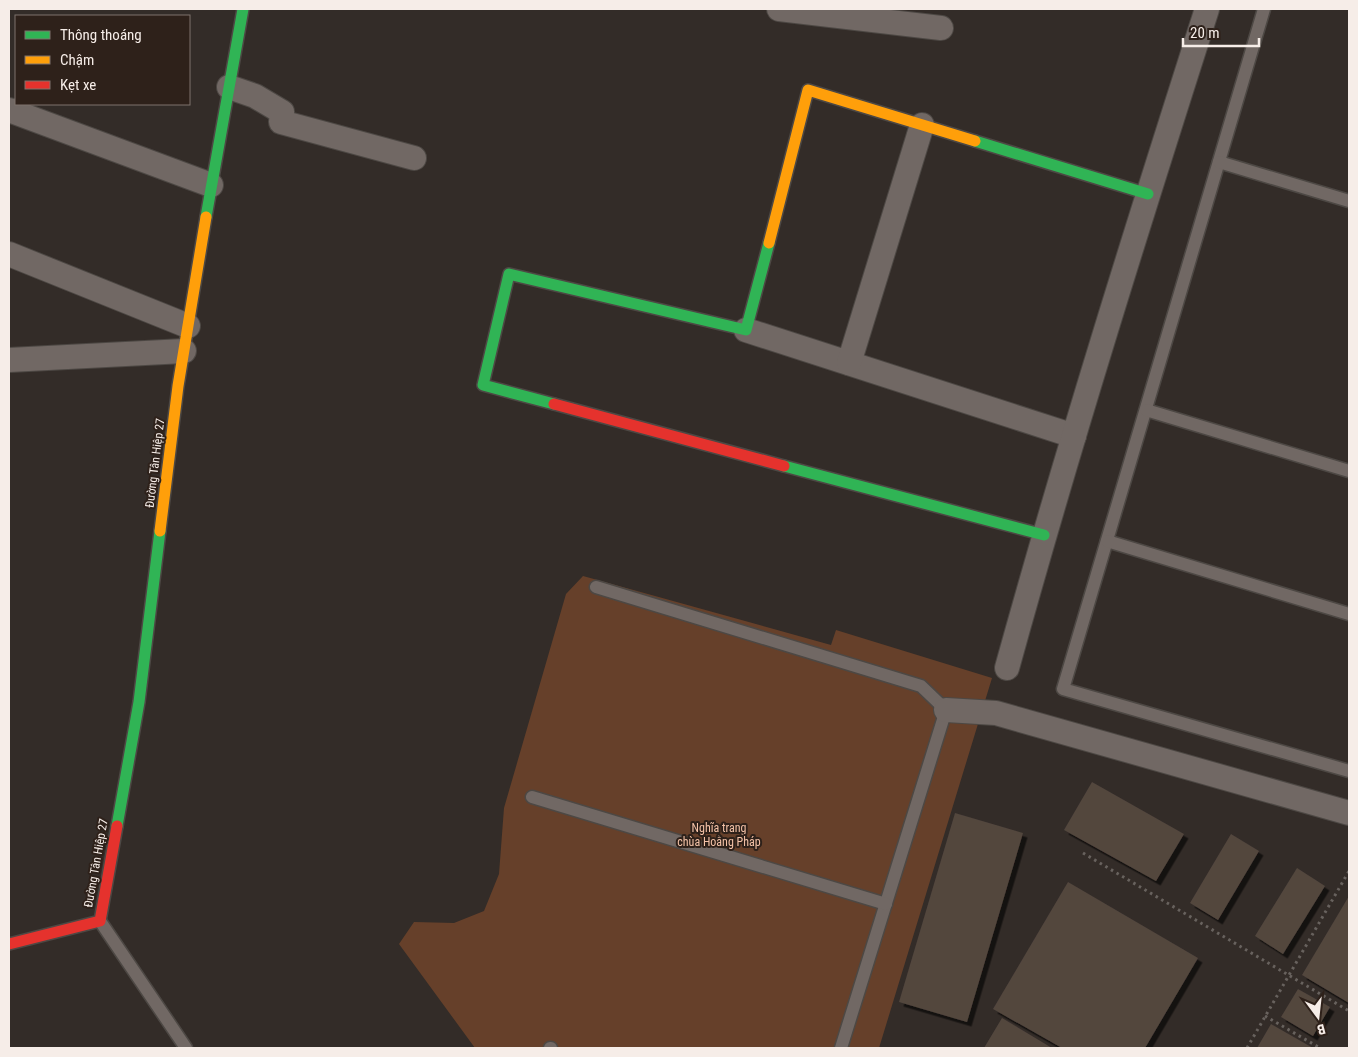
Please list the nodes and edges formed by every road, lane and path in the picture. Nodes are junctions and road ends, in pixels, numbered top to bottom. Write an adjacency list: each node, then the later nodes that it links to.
1 (243, 9): 6 (street, Đường Tân Hiệp 27)
2 (778, 9): 5 (street)
3 (1207, 9): 12 (street)
4 (1264, 9): 10 (lane)
5 (942, 28)
6 (229, 87): 9 (street); 11 (street, Đường Tân Hiệp 27)
7 (9, 110): 11 (street)
8 (922, 125): 12 (street); 16 (street); 19 (street)
9 (414, 158)
10 (1219, 162): 13 (lane); 20 (lane)
11 (211, 185): 15 (street, Đường Tân Hiệp 27)
12 (1148, 194): 21 (street)
13 (1349, 201)
14 (9, 254): 15 (street)
15 (188, 326): 17 (street, Đường Tân Hiệp 27)
16 (746, 330): 19 (street); 23 (street)
17 (184, 351): 18 (street); 35 (street, Đường Tân Hiệp 27)
18 (9, 360)
19 (849, 362): 21 (street)
20 (1146, 410): 22 (lane); 24 (lane)
21 (1074, 436): 23 (street)
22 (1349, 471)
23 (1044, 536): 27 (street)
24 (1107, 541): 26 (lane); 29 (lane)
25 (596, 587): 28 (lane)
26 (1349, 614)
27 (1007, 668)
28 (946, 710): 31 (street); 34 (lane)
29 (1349, 771)
30 (532, 797): 34 (lane)
31 (1349, 813)
32 (1083, 853): 37 (path)
33 (1349, 871): 37 (path)
34 (886, 904): 41 (lane)
35 (100, 921): 36 (street); 40 (lane)
36 (9, 944)
37 (1289, 975): 38 (path); 39 (path)
38 (1349, 1011)
39 (1266, 1016): 42 (path); 43 (path)
40 (186, 1048)
41 (841, 1048)
42 (1247, 1048)
43 (1320, 1048)

